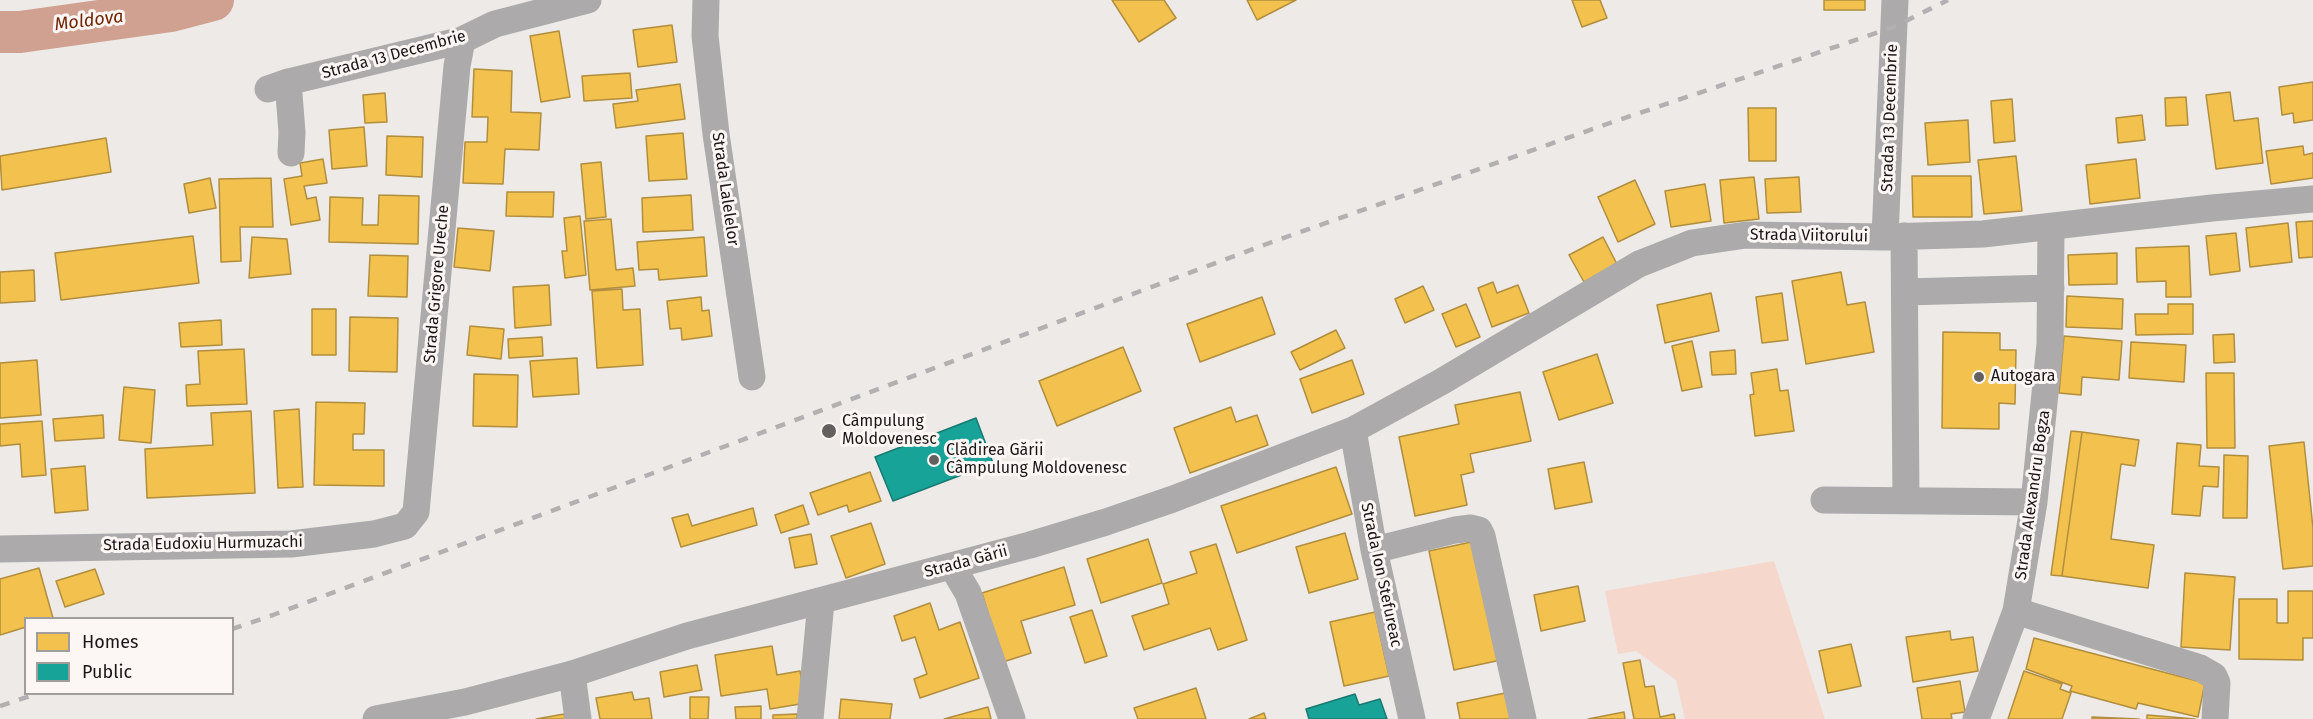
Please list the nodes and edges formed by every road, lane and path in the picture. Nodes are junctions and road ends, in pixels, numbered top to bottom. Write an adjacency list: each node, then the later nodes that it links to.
1 (588, 0): 4 (street, Strada 13 Decembrie)
2 (706, 0): 11 (street, Strada Lalelelor)
3 (1895, 0): 8 (street, Strada 13 Decembrie)
4 (462, 40): 5 (street, Strada 13 Decembrie); 16 (street, Strada Grigore Ureche)
5 (291, 153)
6 (2313, 199): 7 (street, Strada Viitorului)
7 (2051, 228): 8 (street, Strada Viitorului); 9 (street, Strada Alexandru Bogza)
8 (1895, 237): 10 (street, Strada 13 Decembrie); 12 (street, Strada Viitorului)
9 (2051, 288): 10 (street); 15 (street, Strada Alexandru Bogza)
10 (1905, 292): 14 (street, Strada 13 Decembrie)
11 (752, 377)
12 (1353, 430): 18 (street, Strada Ion Stefureac); 19 (street, Strada Gării)
13 (1824, 500): 14 (street)
14 (1906, 501): 15 (street)
15 (2034, 502): 21 (street, Strada Alexandru Bogza)
16 (405, 526): 17 (street, Strada Eudoxiu Hurmuzachi)
17 (0, 549)
18 (1374, 550): 27 (street, Strada Ion Stefureac); 28 (street)
19 (952, 566): 20 (street, Strada Gării); 26 (street)
20 (821, 602): 22 (street, Strada Gării); 25 (street)
21 (2016, 611): 29 (street, Strada Alexandru Bogza); 30 (street)
22 (572, 674): 23 (street, Strada Gării); 24 (street)
23 (376, 719)
24 (578, 719)
25 (810, 719)
26 (1012, 719)
27 (1412, 719)
28 (1523, 719)
29 (1976, 719)
30 (2215, 719)

